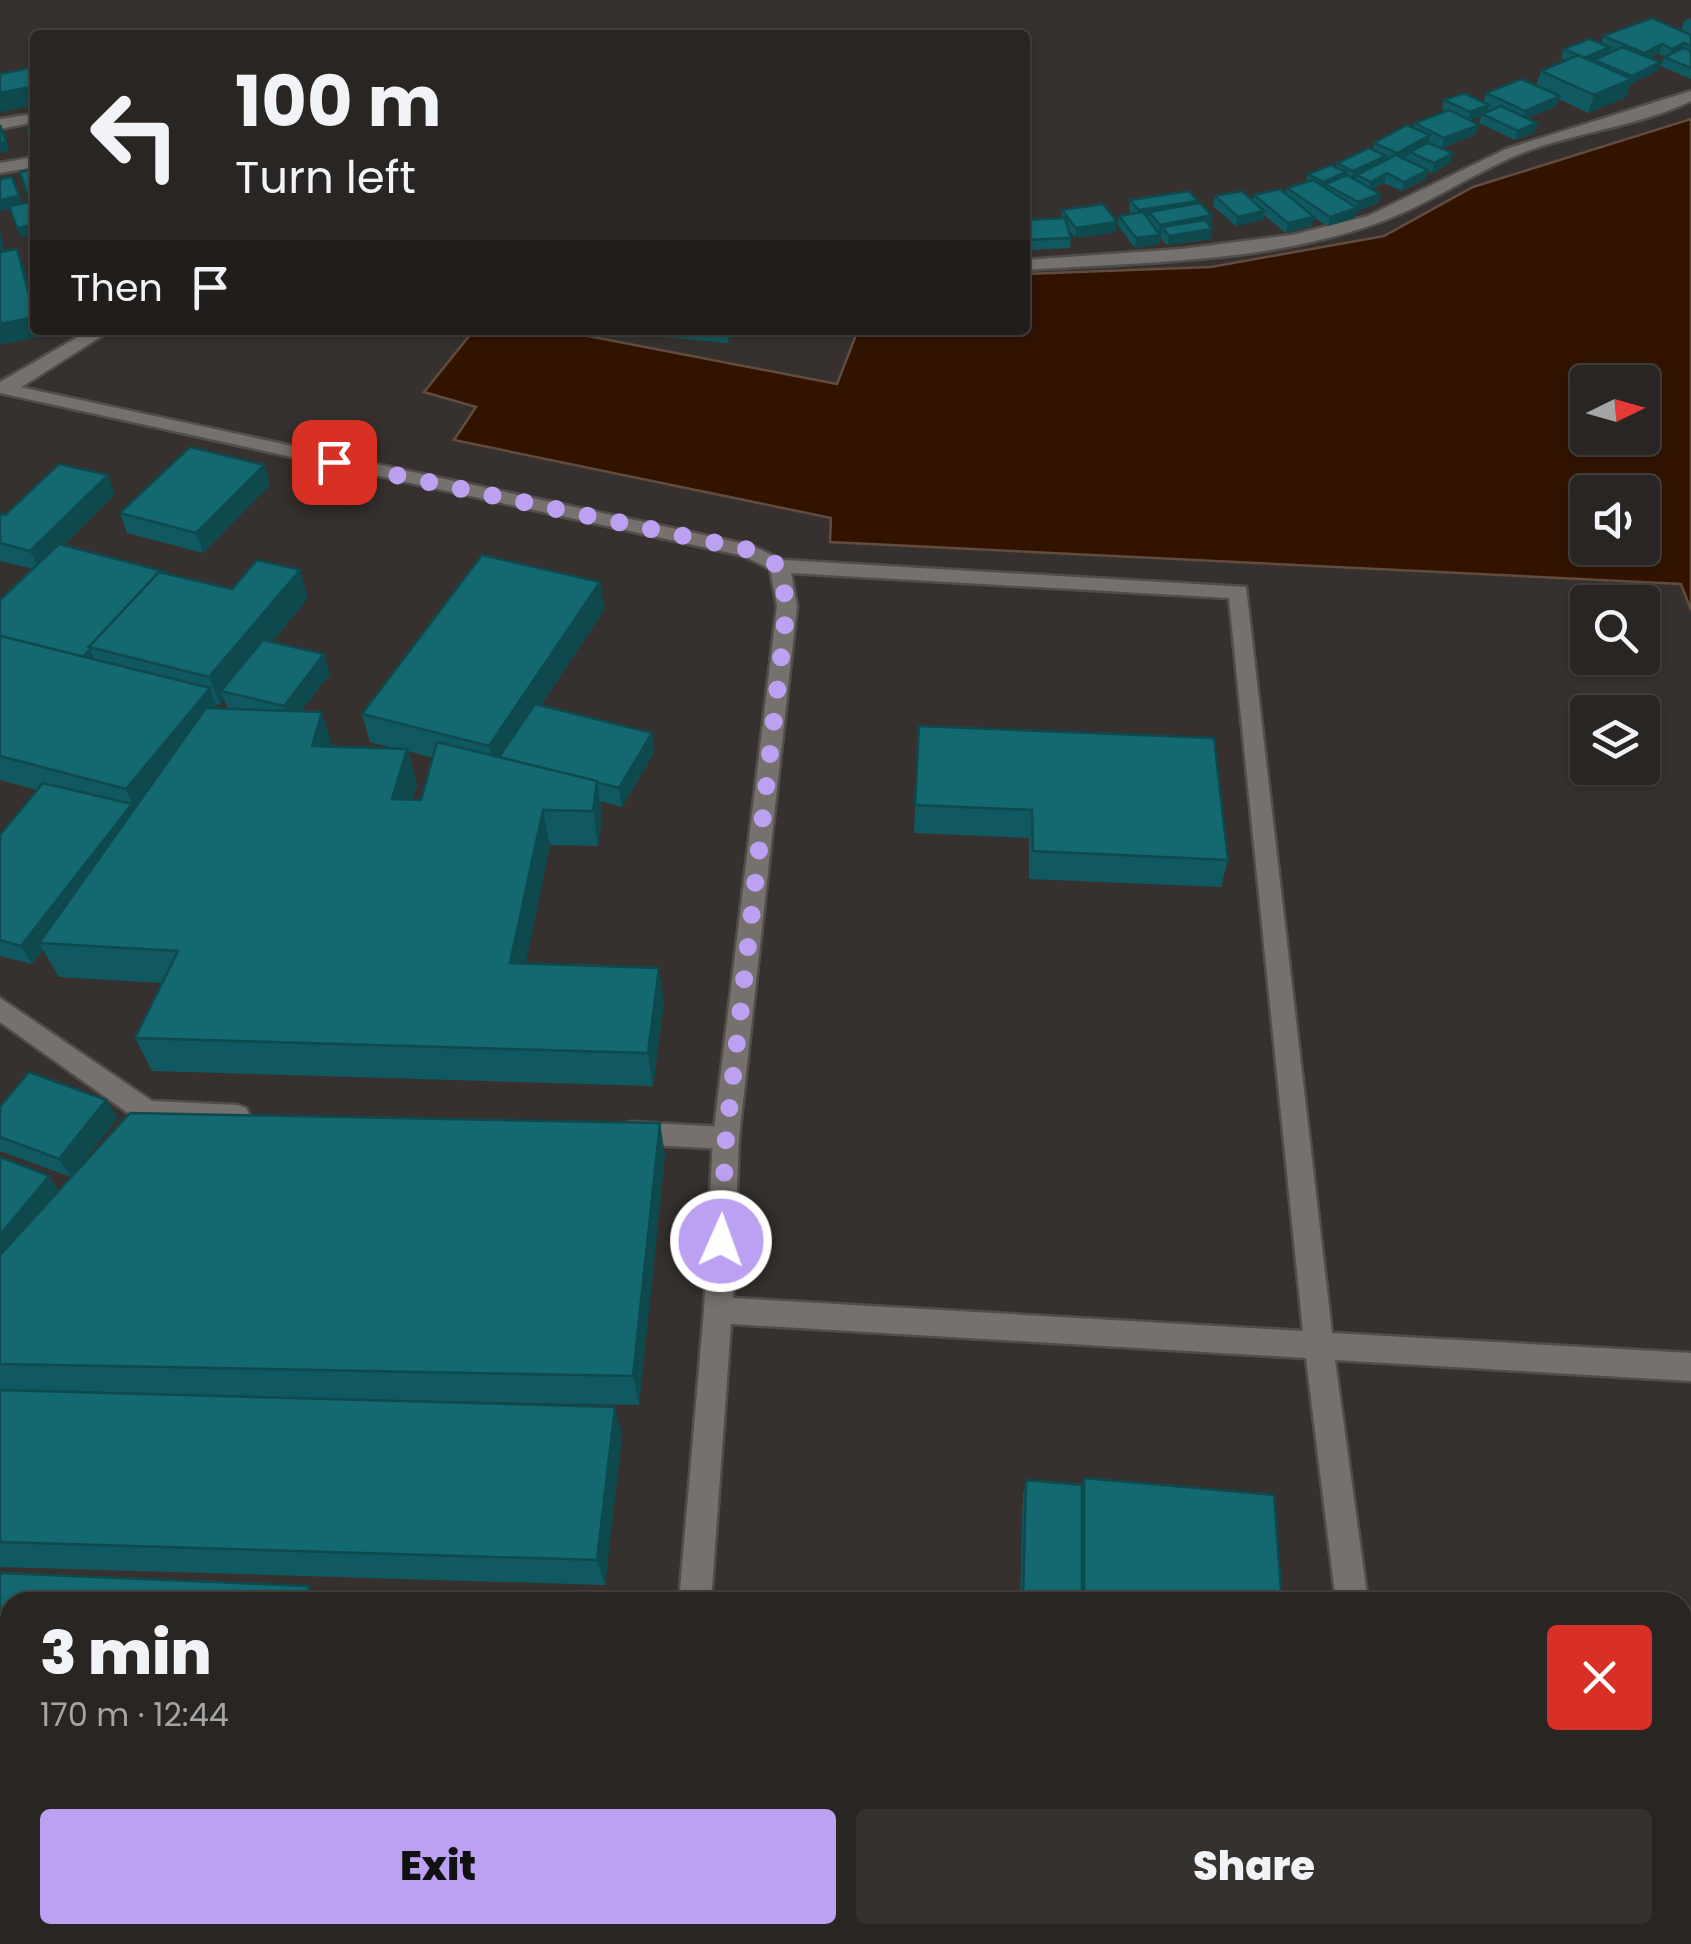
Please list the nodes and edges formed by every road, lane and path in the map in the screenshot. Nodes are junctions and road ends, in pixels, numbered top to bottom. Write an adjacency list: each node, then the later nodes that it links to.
1 (1691, 94): 6 (street)
2 (30, 119): 3 (street)
3 (0, 124)
4 (30, 163): 5 (street)
5 (0, 168)
6 (1030, 264)
7 (93, 335): 8 (street)
8 (3, 388): 9 (street)
9 (779, 566): 13 (street); 15 (street)
10 (0, 1008): 11 (street)
11 (263, 1117)
12 (610, 1132): 13 (street)
13 (726, 1138): 14 (street)
14 (718, 1310): 15 (street); 17 (street)
15 (1319, 1348): 16 (street); 18 (street)
16 (1691, 1367)
17 (696, 1592)
18 (1351, 1592)

